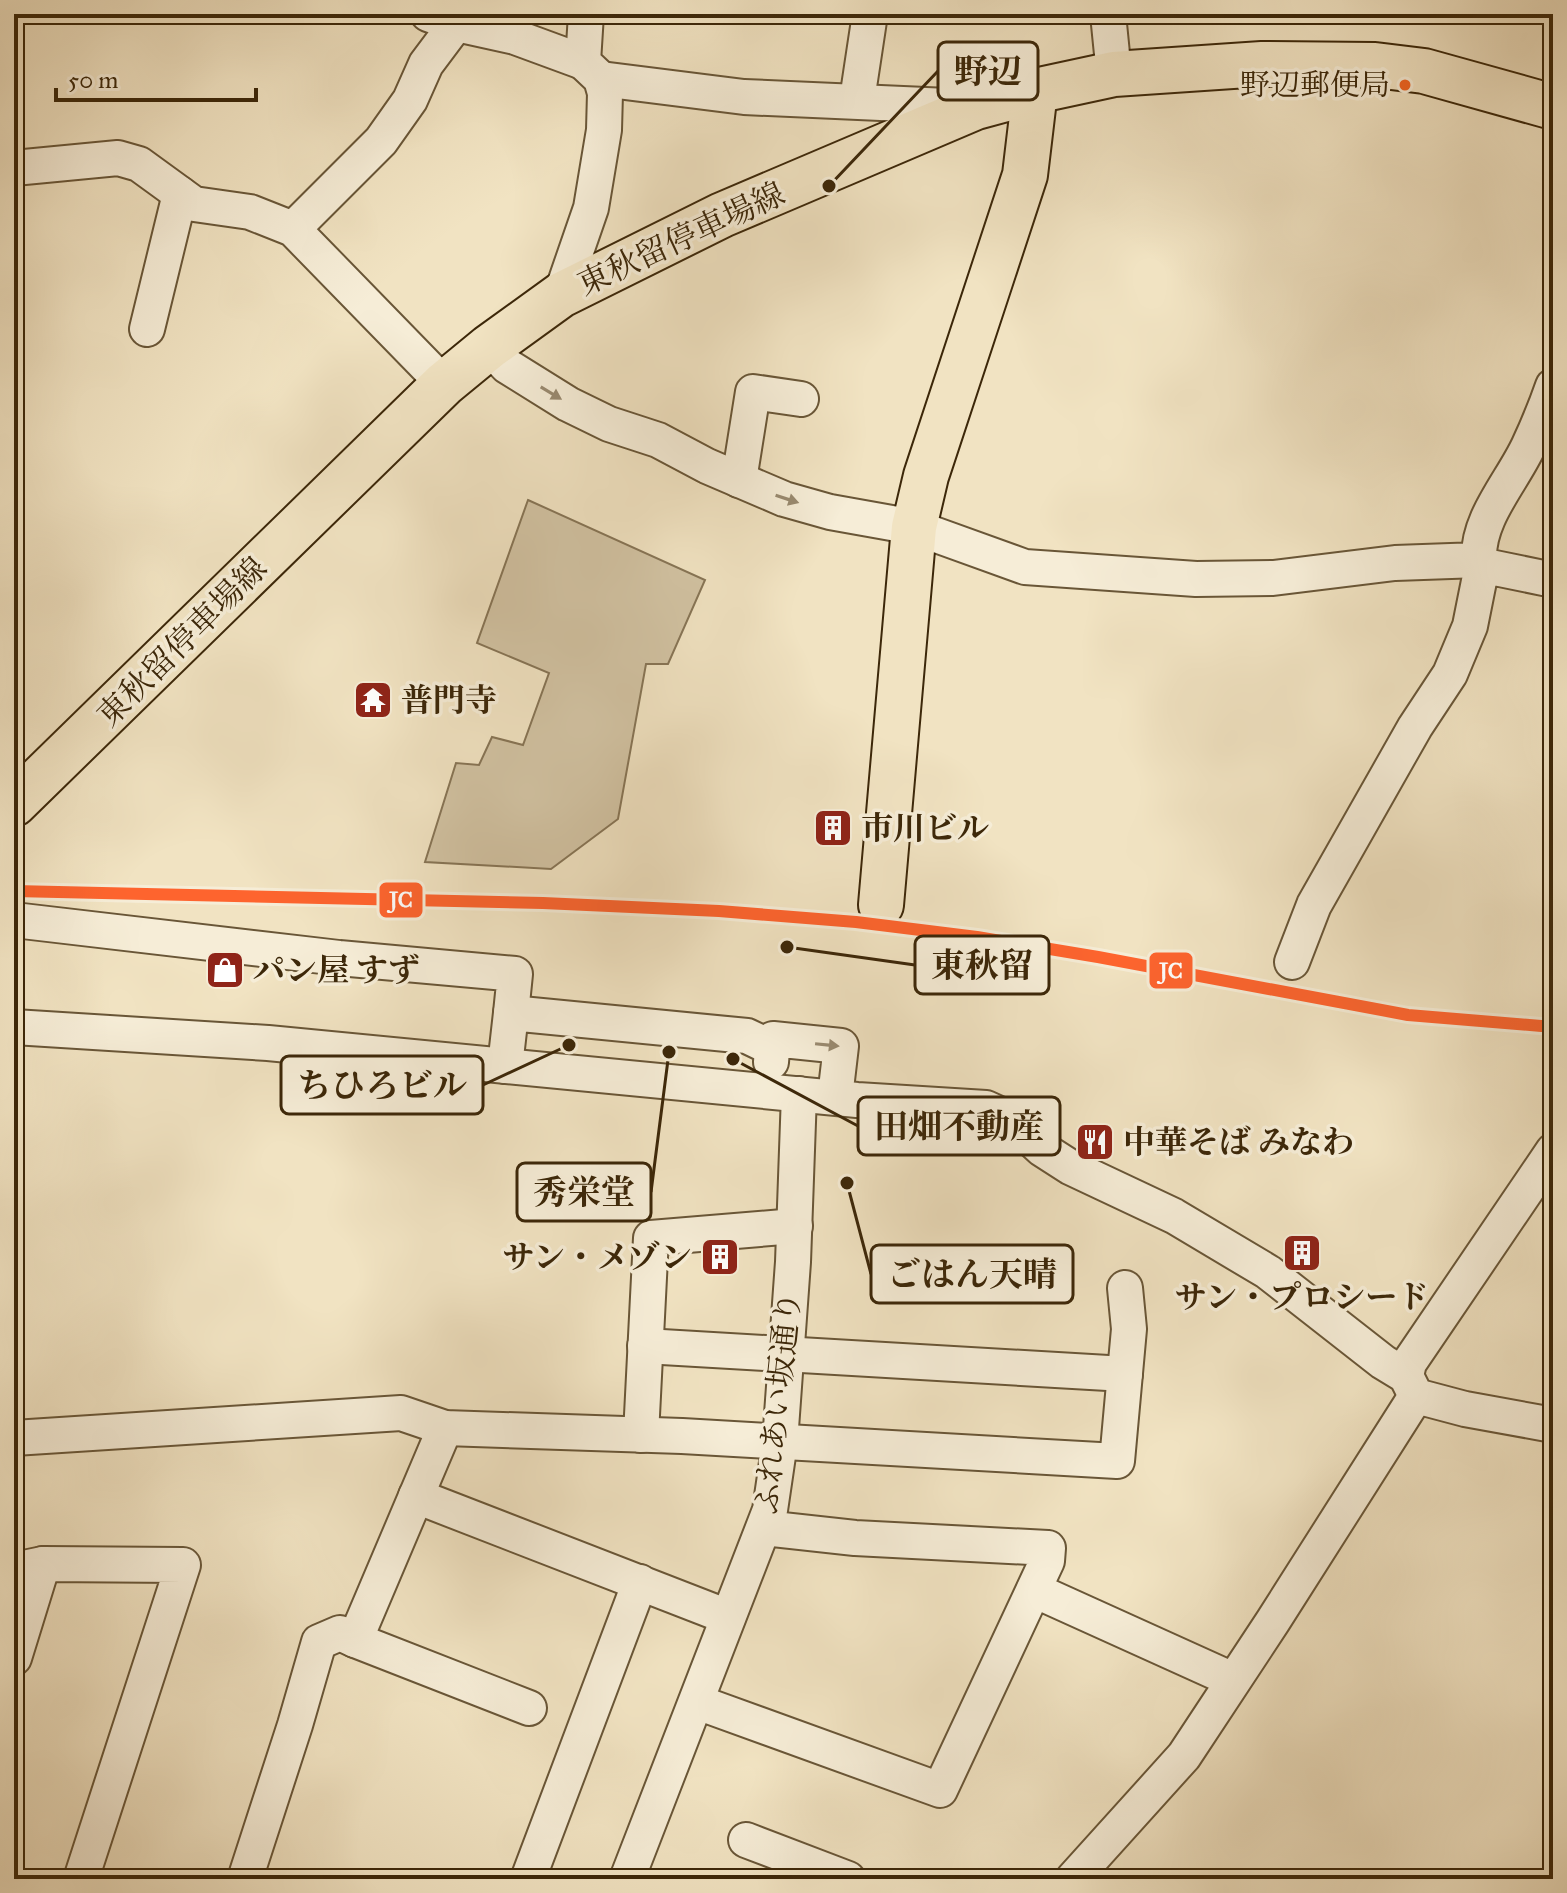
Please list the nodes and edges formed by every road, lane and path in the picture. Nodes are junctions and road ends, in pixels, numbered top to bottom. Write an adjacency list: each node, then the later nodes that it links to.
1 (586, 14): 5 (street)
2 (870, 14): 8 (street)
3 (1108, 14): 6 (street)
4 (442, 19): 5 (street); 13 (street)
5 (592, 70): 8 (street); 14 (street)
6 (1114, 74): 7 (main road, 東秋留停車場線); 10 (main road, 東秋留停車場線)
7 (1035, 91): 9 (main road, 東秋留停車場線); 21 (main road)
8 (857, 100): 9 (street)
9 (976, 107): 14 (main road, 東秋留停車場線)
10 (1553, 107)
11 (14, 168): 12 (street)
12 (180, 194): 13 (street); 15 (street)
13 (293, 229): 17 (street)
14 (561, 295): 16 (main road, 東秋留停車場線)
15 (147, 329)
16 (489, 347): 17 (main road, 東秋留停車場線); 20 (street, one-way to 20)
17 (444, 384): 24 (main road, 東秋留停車場線)
18 (1553, 386): 22 (street)
19 (801, 399): 20 (street)
20 (739, 480): 21 (street, one-way to 21)
21 (914, 527): 22 (street); 25 (main road)
22 (1479, 560): 23 (street); 27 (street)
23 (1553, 580)
24 (14, 804)
25 (881, 905)
26 (14, 920): 28 (street)
27 (1292, 962)
28 (511, 1013): 30 (street); 31 (street)
29 (14, 1027): 31 (street)
30 (772, 1048): 32 (street, ふれあい坂通り); 33 (street, one-way to 33)
31 (505, 1066): 32 (street)
32 (784, 1092): 33 (street); 35 (street, ふれあい坂通り)
33 (835, 1097): 40 (street)
34 (1553, 1151): 40 (street)
35 (795, 1226): 37 (street); 38 (street, ふれあい坂通り)
36 (1125, 1288): 39 (street)
37 (645, 1346): 38 (street); 43 (street)
38 (786, 1355): 39 (street); 45 (street, ふれあい坂通り)
39 (1125, 1374): 45 (street)
40 (1411, 1386): 41 (street); 54 (street)
41 (1553, 1425)
42 (445, 1428): 43 (street); 44 (street); 46 (street)
43 (641, 1435): 45 (street)
44 (14, 1438)
45 (780, 1442): 47 (street, ふれあい坂通り)
46 (416, 1496): 49 (street); 52 (street)
47 (764, 1528): 50 (street); 51 (street, ふれあい坂通り)
48 (29, 1567): 53 (street); 58 (street)
49 (640, 1582): 51 (street); 60 (street)
50 (1034, 1590): 54 (street); 55 (street)
51 (728, 1617): 55 (street, ふれあい坂通り)
52 (355, 1640): 56 (street); 59 (street)
53 (14, 1658)
54 (1233, 1680): 63 (street)
55 (697, 1702): 61 (street, ふれあい坂通り)
56 (529, 1708)
57 (746, 1840): 62 (street)
58 (81, 1879)
59 (245, 1879)
60 (528, 1879)
61 (627, 1879)
62 (848, 1879)
63 (1073, 1879)

